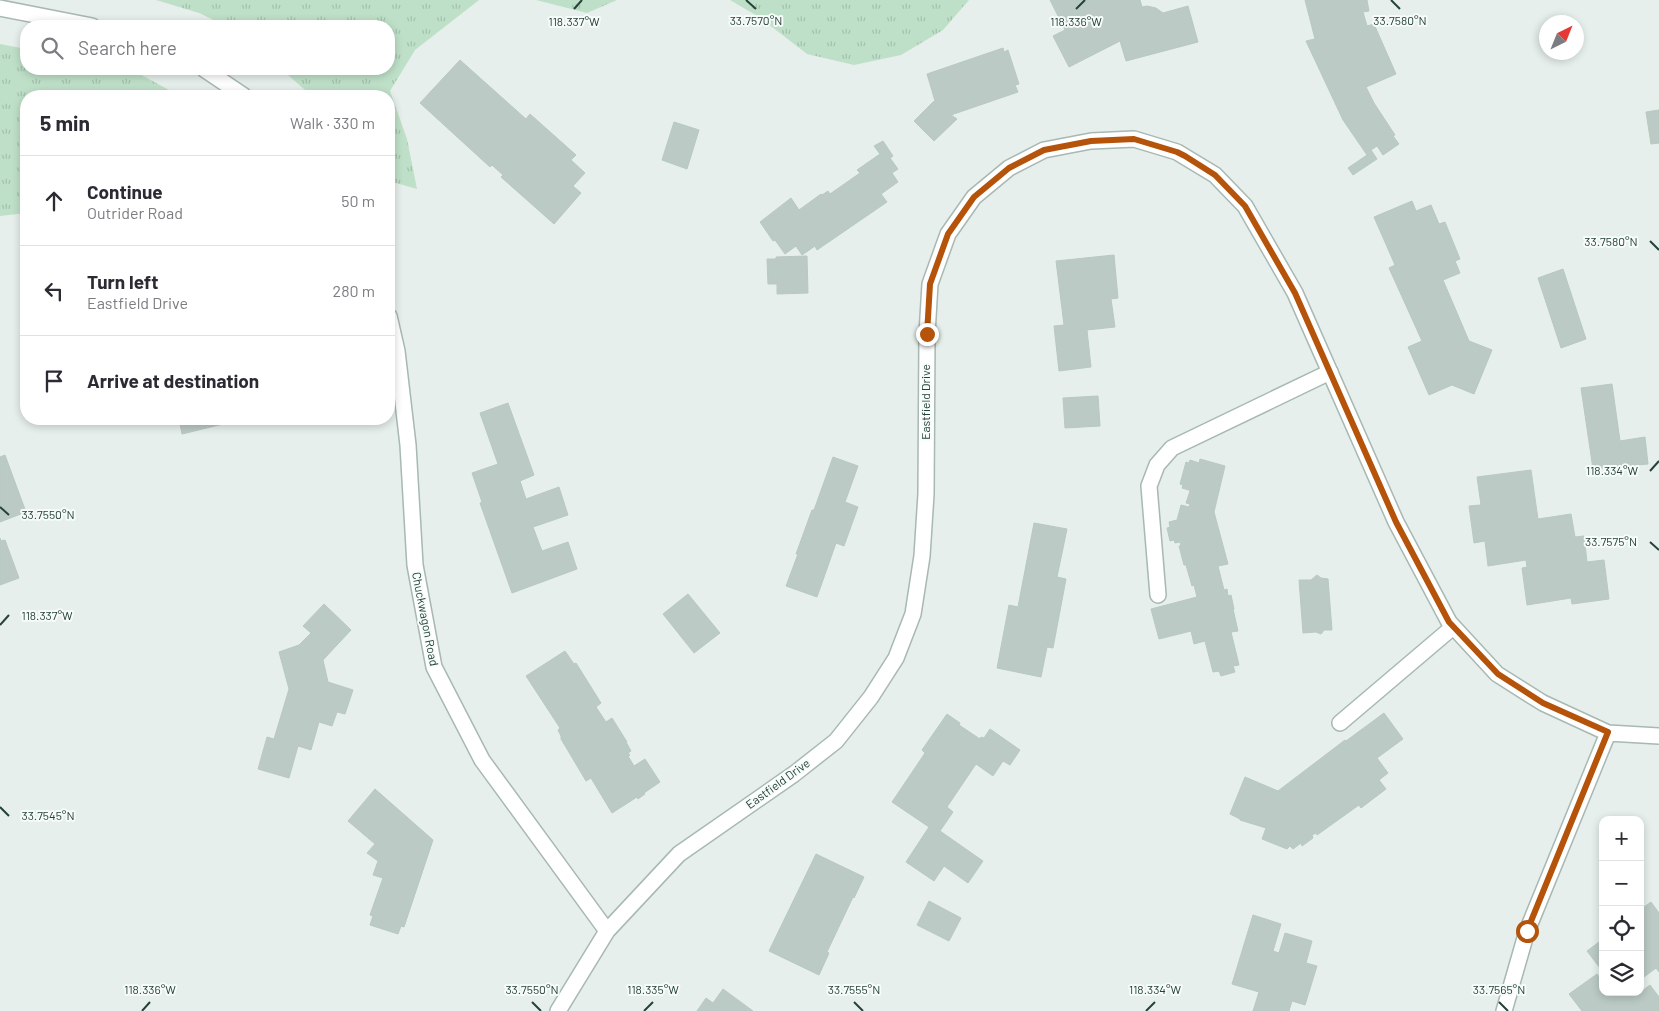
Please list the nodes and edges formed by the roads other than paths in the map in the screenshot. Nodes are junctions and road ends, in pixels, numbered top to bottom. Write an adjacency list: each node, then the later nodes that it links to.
1 (0, 8): 2 (street)
2 (61, 20)
3 (213, 75): 4 (street)
4 (235, 90)
5 (395, 342): 12 (street, Chuckwagon Road)
6 (1330, 372): 7 (street); 8 (street, Eastfield Drive); 12 (street, Eastfield Drive)
7 (1158, 595)
8 (1453, 627): 9 (street); 10 (street, Eastfield Drive)
9 (1340, 723)
10 (1608, 732): 11 (street, Eastfield Drive); 14 (street)
11 (1659, 736)
12 (607, 930): 13 (street, Eastfield Drive)
13 (558, 1011)
14 (1504, 1011)

